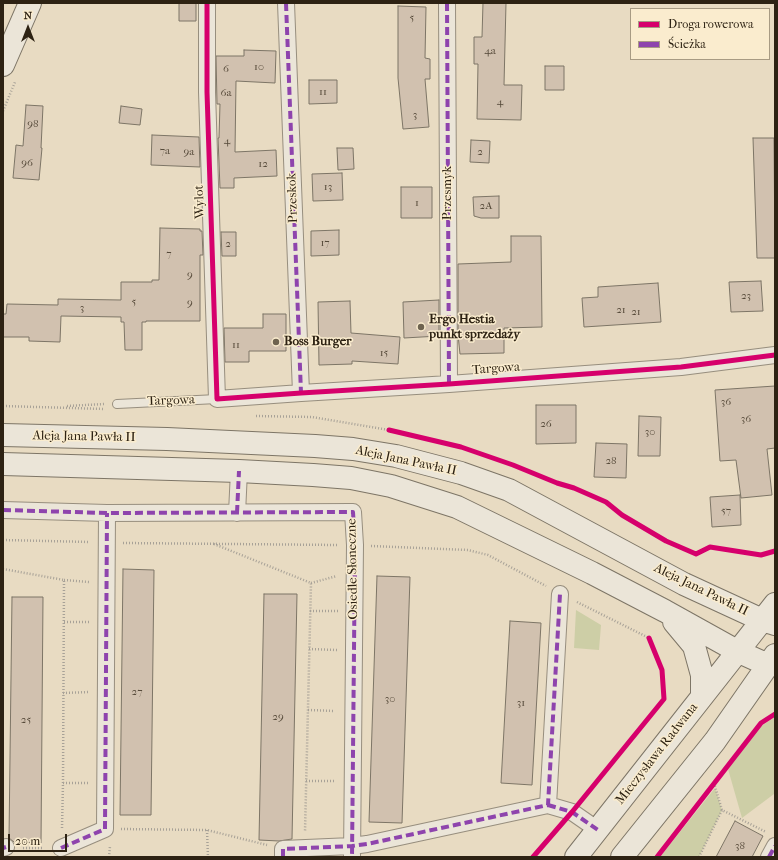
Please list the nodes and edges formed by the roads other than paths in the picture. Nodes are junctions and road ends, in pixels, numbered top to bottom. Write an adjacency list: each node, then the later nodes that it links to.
1 (30, 3): 5 (main road)
2 (207, 3): 9 (street, Wylot)
3 (286, 3): 8 (street, Przeskok)
4 (447, 3): 7 (street, Przesmyk)
5 (3, 65)
6 (775, 355): 7 (street, Targowa)
7 (449, 384): 8 (street, Targowa)
8 (300, 392): 9 (street, Targowa)
9 (217, 399): 10 (lane, Targowa)
10 (117, 404)
11 (3, 435): 19 (main road, Aleja Jana Pawła II)
12 (3, 464): 13 (main road, Aleja Jana Pawła II)
13 (239, 471): 15 (street); 18 (main road, Aleja Jana Pawła II)
14 (3, 510): 16 (street, Osiedle Słoneczne)
15 (237, 513): 16 (street, Osiedle Słoneczne); 27 (street, Osiedle Słoneczne)
16 (107, 514): 26 (street)
17 (560, 594): 23 (street)
18 (665, 612): 20 (main road, Aleja Jana Pawła II); 22 (main road)
19 (771, 616): 20 (main road, Mieczysława Radwana)
20 (737, 651): 21 (main road, Aleja Jana Pawła II); 22 (main road, Mieczysława Radwana)
21 (771, 660): 30 (main road)
22 (702, 696): 24 (main road, Mieczysława Radwana)
23 (548, 805): 24 (street); 27 (street)
24 (598, 830): 29 (main road, Mieczysława Radwana)
25 (772, 840): 31 (street)
26 (61, 848)
27 (352, 852): 28 (street)
28 (283, 853)
29 (576, 857)
30 (622, 857)
31 (769, 857)

